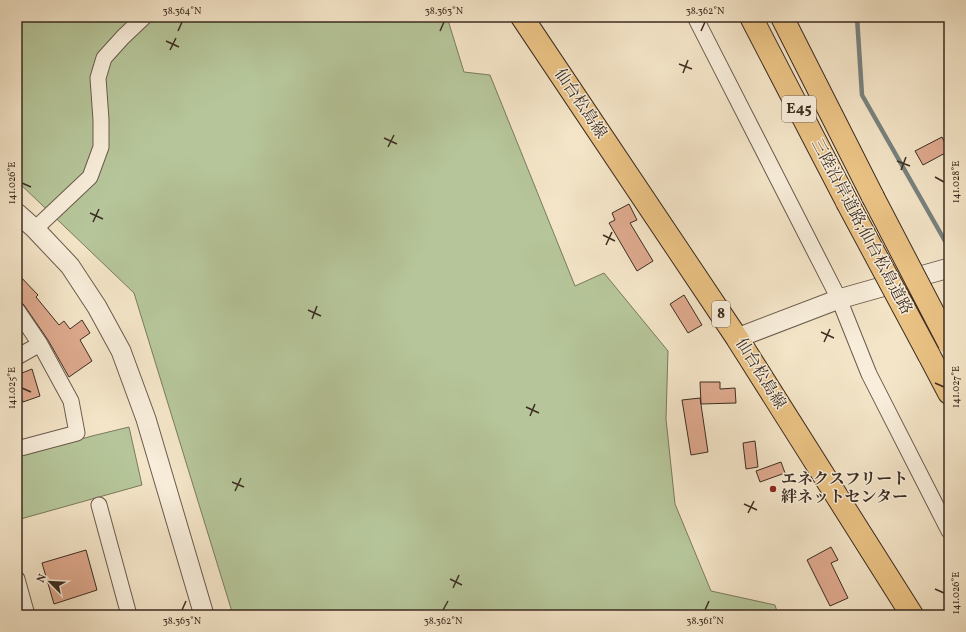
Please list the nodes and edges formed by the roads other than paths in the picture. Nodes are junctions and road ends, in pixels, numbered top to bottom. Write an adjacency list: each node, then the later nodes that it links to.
1 (144, 17): 7 (street)
2 (522, 17): 11 (main road, 仙台松島線 / 8)
3 (695, 17): 9 (street)
4 (751, 17): 15 (main road, 三陸沿岸道路;仙台松島道路 / E45, bridge)
5 (782, 17): 12 (main road, 三陸沿岸道路;仙台松島道路 / E45, bridge)
6 (17, 213): 7 (street)
7 (35, 229): 22 (street)
8 (949, 268): 9 (street)
9 (839, 299): 11 (street); 18 (street)
10 (17, 310): 13 (street)
11 (737, 338): 23 (main road, 仙台松島線 / 8)
12 (949, 343)
13 (40, 344): 14 (street); 16 (street)
14 (17, 357)
15 (949, 393)
16 (17, 449)
17 (99, 505): 21 (street)
18 (949, 531)
19 (17, 578): 20 (street)
20 (27, 615)
21 (129, 615)
22 (204, 615)
23 (912, 615)

